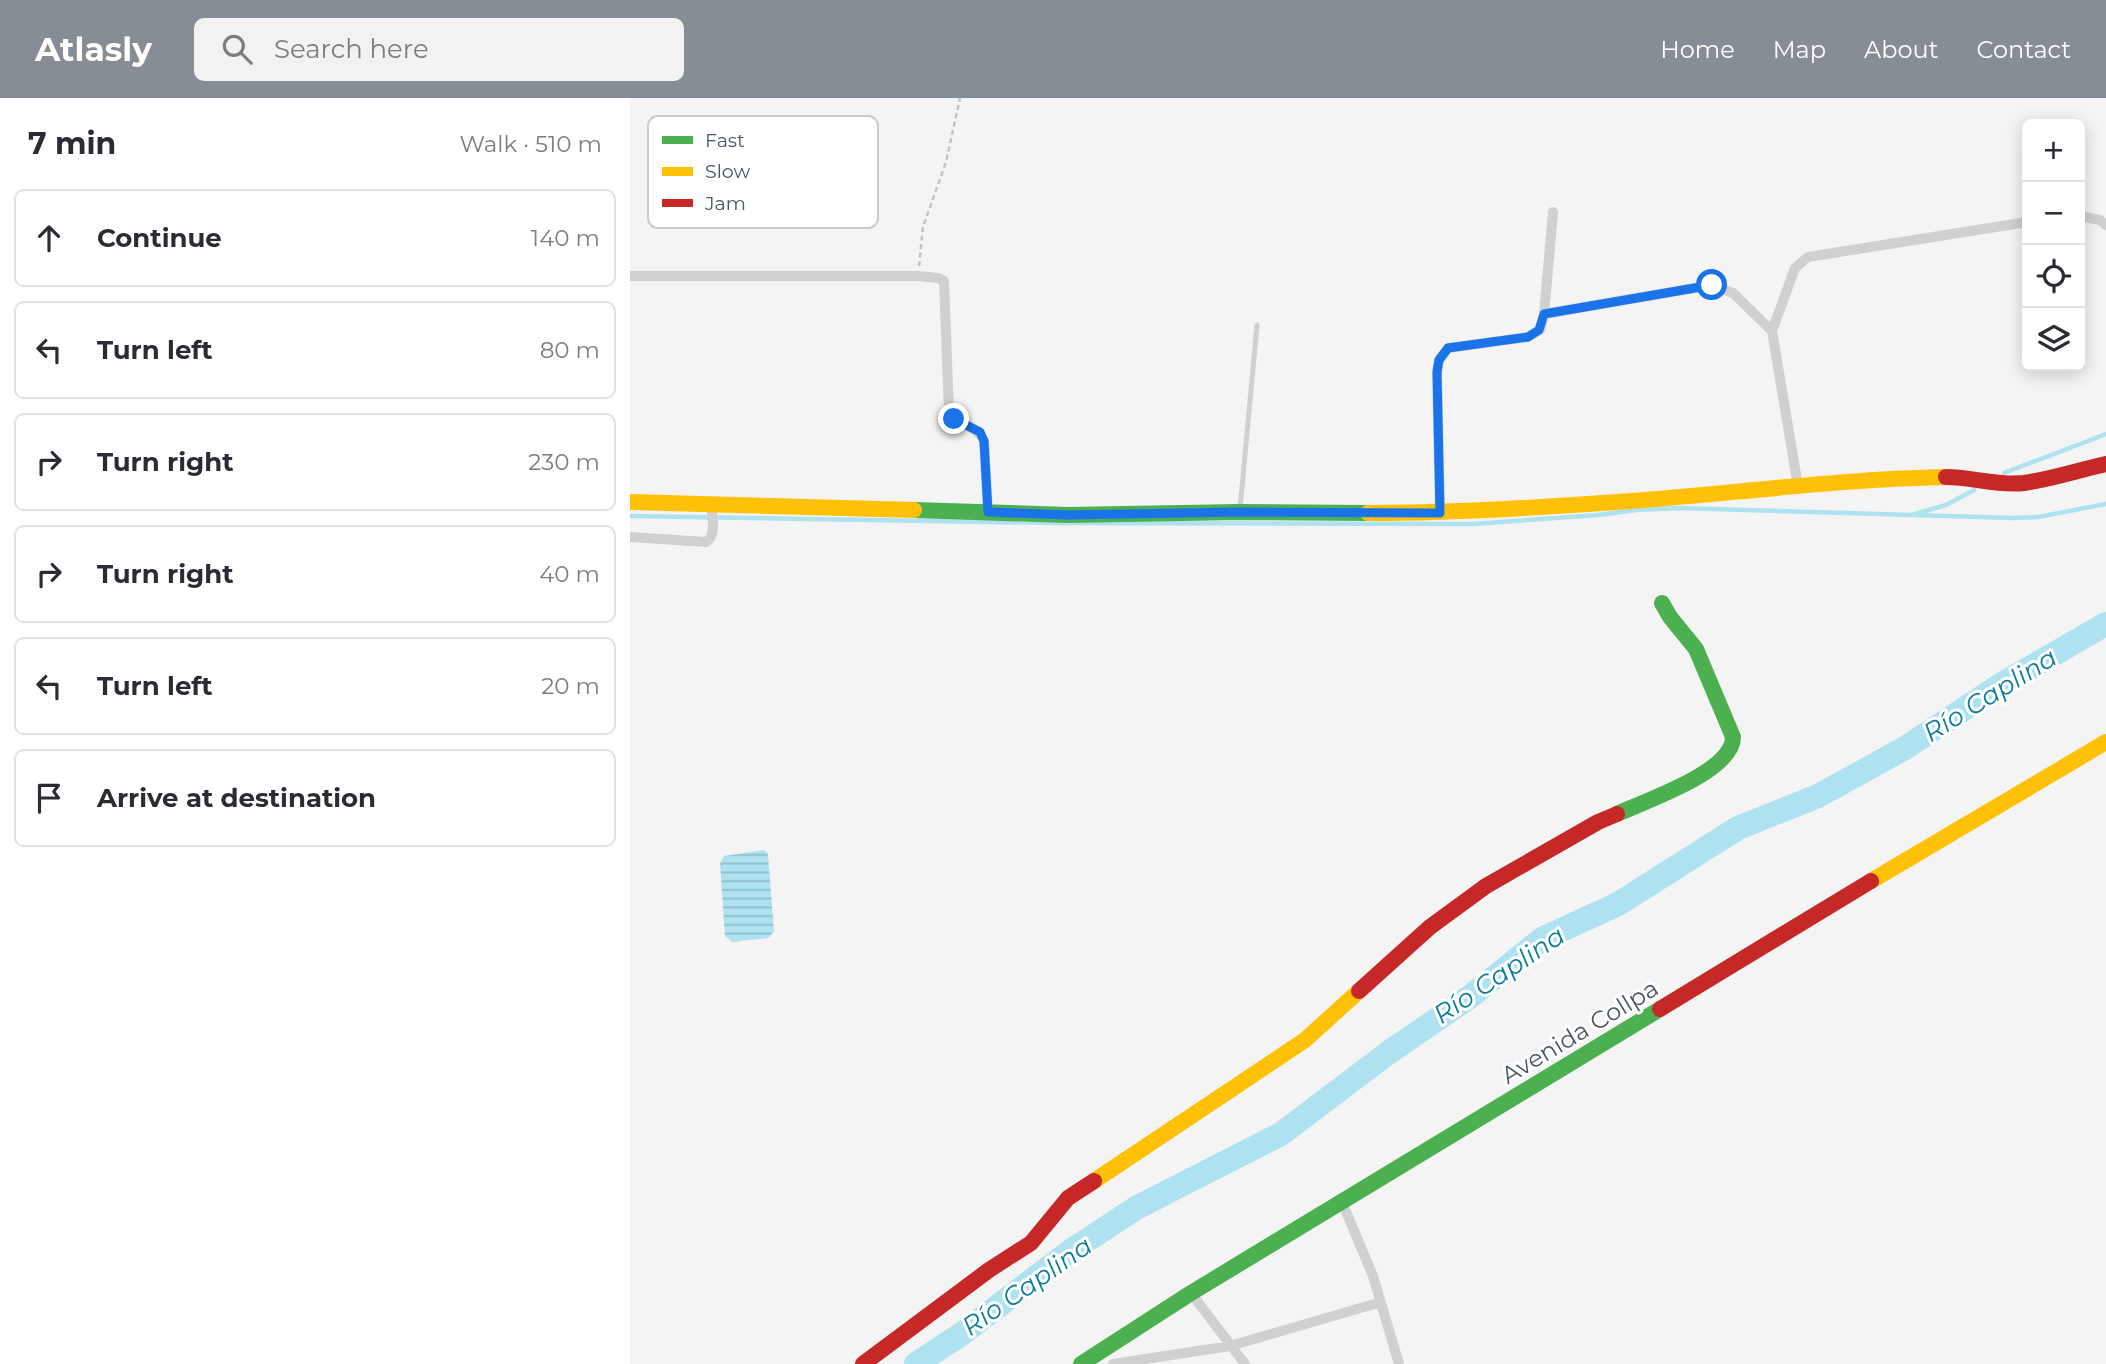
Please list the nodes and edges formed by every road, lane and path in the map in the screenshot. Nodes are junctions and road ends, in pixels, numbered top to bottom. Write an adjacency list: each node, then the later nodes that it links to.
1 (960, 98): 7 (path)
2 (1553, 212): 8 (street)
3 (2085, 217): 5 (street)
4 (2022, 223): 10 (street)
5 (2106, 225)
6 (630, 276): 7 (street)
7 (918, 276): 15 (street)
8 (1544, 314): 10 (street); 17 (street)
9 (1257, 325): 16 (lane)
10 (1772, 331): 12 (street)
11 (2106, 464): 12 (street)
12 (1798, 486): 17 (street)
13 (630, 502): 14 (street)
14 (711, 510): 15 (street); 18 (street)
15 (988, 512): 16 (street)
16 (1239, 512): 17 (street)
17 (1440, 513)
18 (630, 537)
19 (1662, 603): 25 (street)
20 (2106, 742): 21 (street, Avenida Collpa)
21 (1342, 1202): 22 (street, Avenida Collpa); 23 (street)
22 (1191, 1293): 24 (street); 26 (street, Avenida Collpa)
23 (1381, 1303): 24 (street); 29 (street)
24 (1230, 1346): 27 (street); 28 (street)
25 (863, 1364)
26 (1081, 1364)
27 (1114, 1364)
28 (1245, 1364)
29 (1399, 1364)

